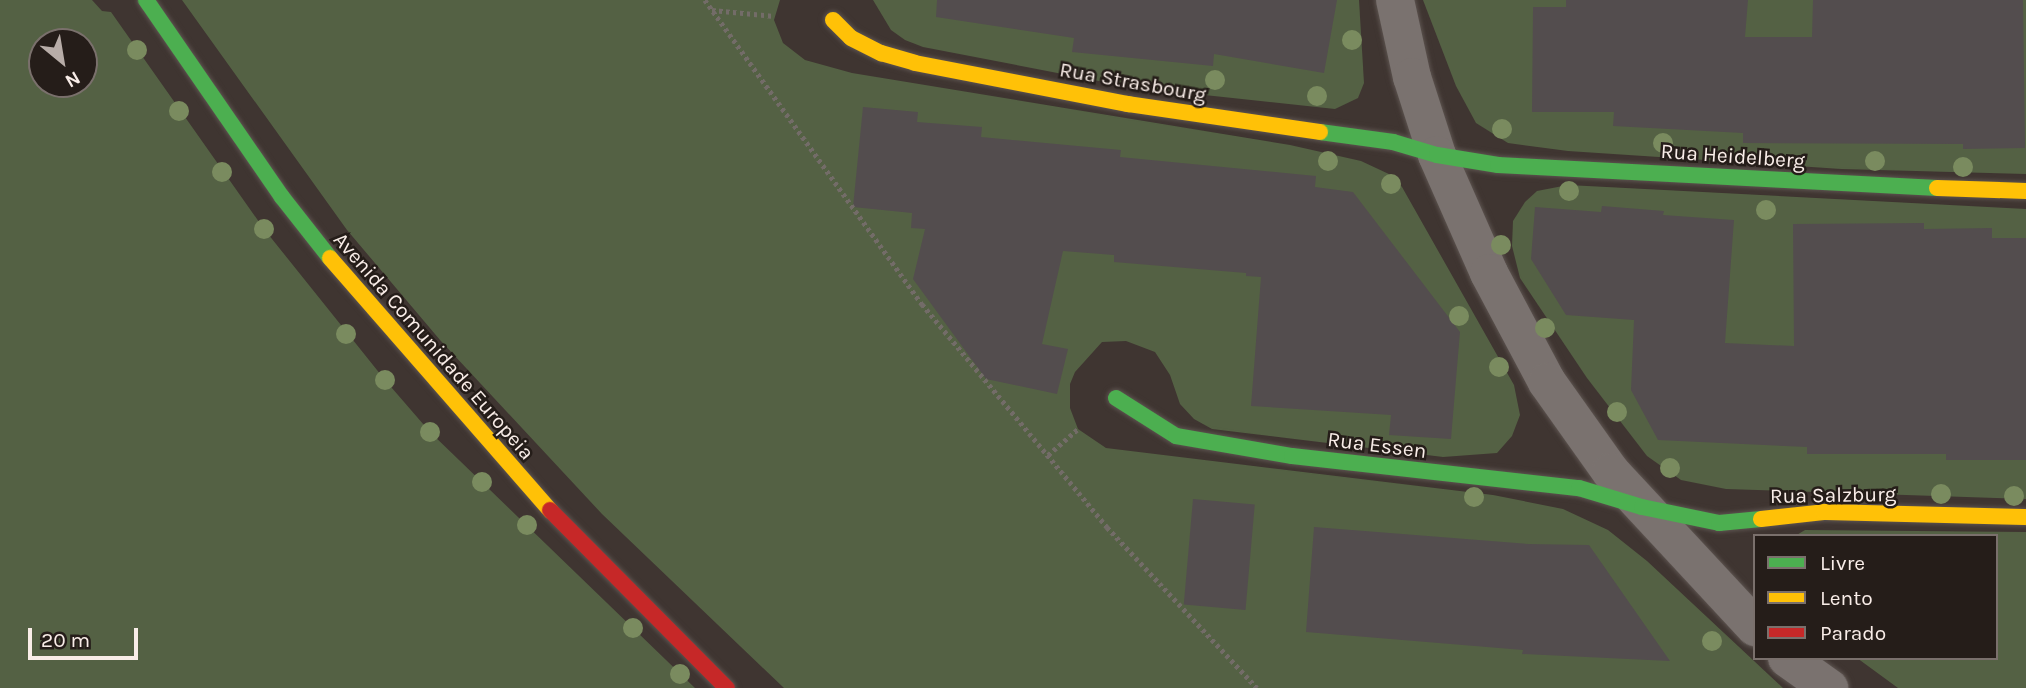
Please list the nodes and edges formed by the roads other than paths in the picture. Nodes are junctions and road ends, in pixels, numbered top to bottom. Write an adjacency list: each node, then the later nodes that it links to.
1 (146, 0): 11 (street, Avenida Comunidade Europeia)
2 (1395, 0): 4 (street)
3 (833, 20): 4 (street, Rua Strasbourg)
4 (1437, 155): 5 (street, Rua Heidelberg); 7 (street)
5 (2026, 191)
6 (1116, 398): 7 (street, Rua Essen)
7 (1642, 507): 8 (street, Rua Salzburg); 9 (street)
8 (2026, 517)
9 (1753, 624)
10 (1790, 660): 12 (street)
11 (727, 688)
12 (1829, 688)

